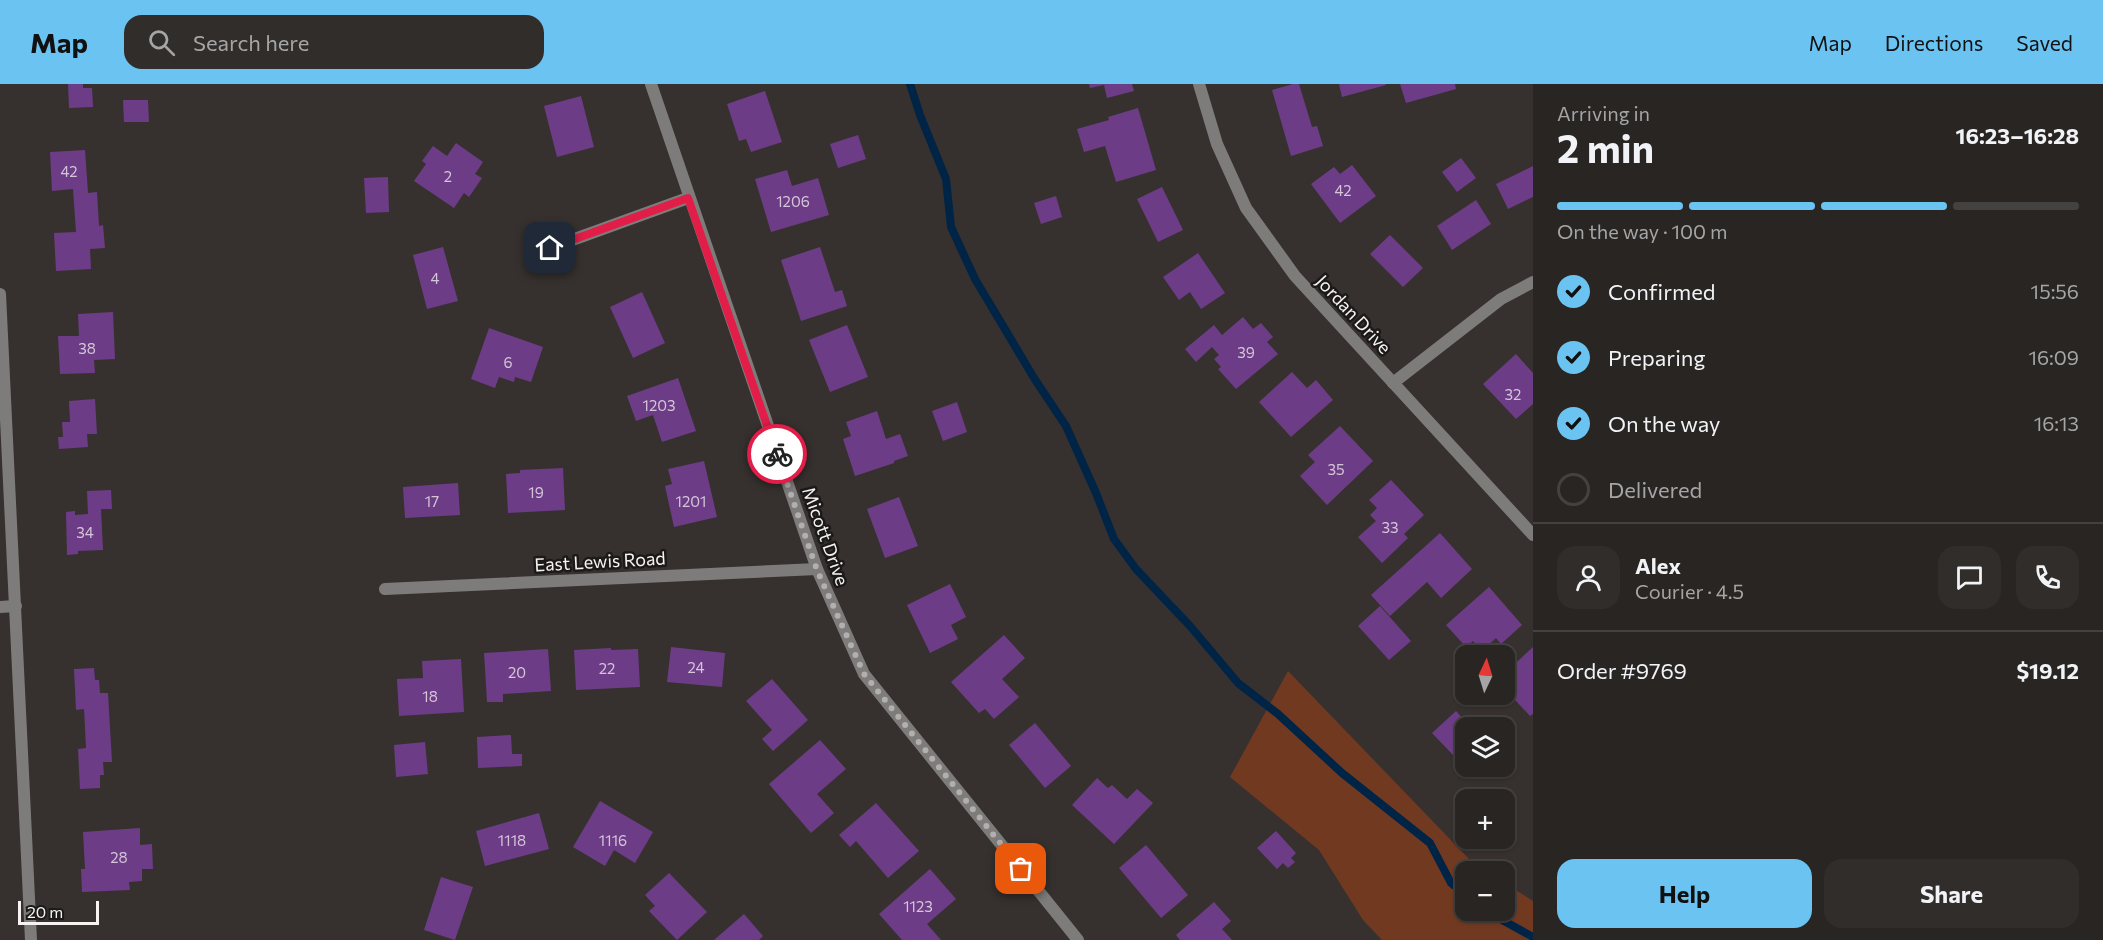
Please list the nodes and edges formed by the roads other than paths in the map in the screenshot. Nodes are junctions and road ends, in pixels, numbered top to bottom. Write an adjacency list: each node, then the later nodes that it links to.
1 (651, 84): 3 (street, Micott Drive)
2 (1199, 84): 7 (street, Jordan Drive)
3 (688, 198): 4 (street); 9 (street, Micott Drive)
4 (550, 248)
5 (1533, 282): 7 (street)
6 (0, 294): 11 (street)
7 (1393, 383): 8 (street, Jordan Drive)
8 (1533, 535)
9 (817, 570): 10 (street, East Lewis Road); 14 (street, Micott Drive)
10 (386, 589)
11 (16, 606): 12 (street); 13 (street)
12 (0, 607)
13 (31, 940)
14 (1078, 940)

